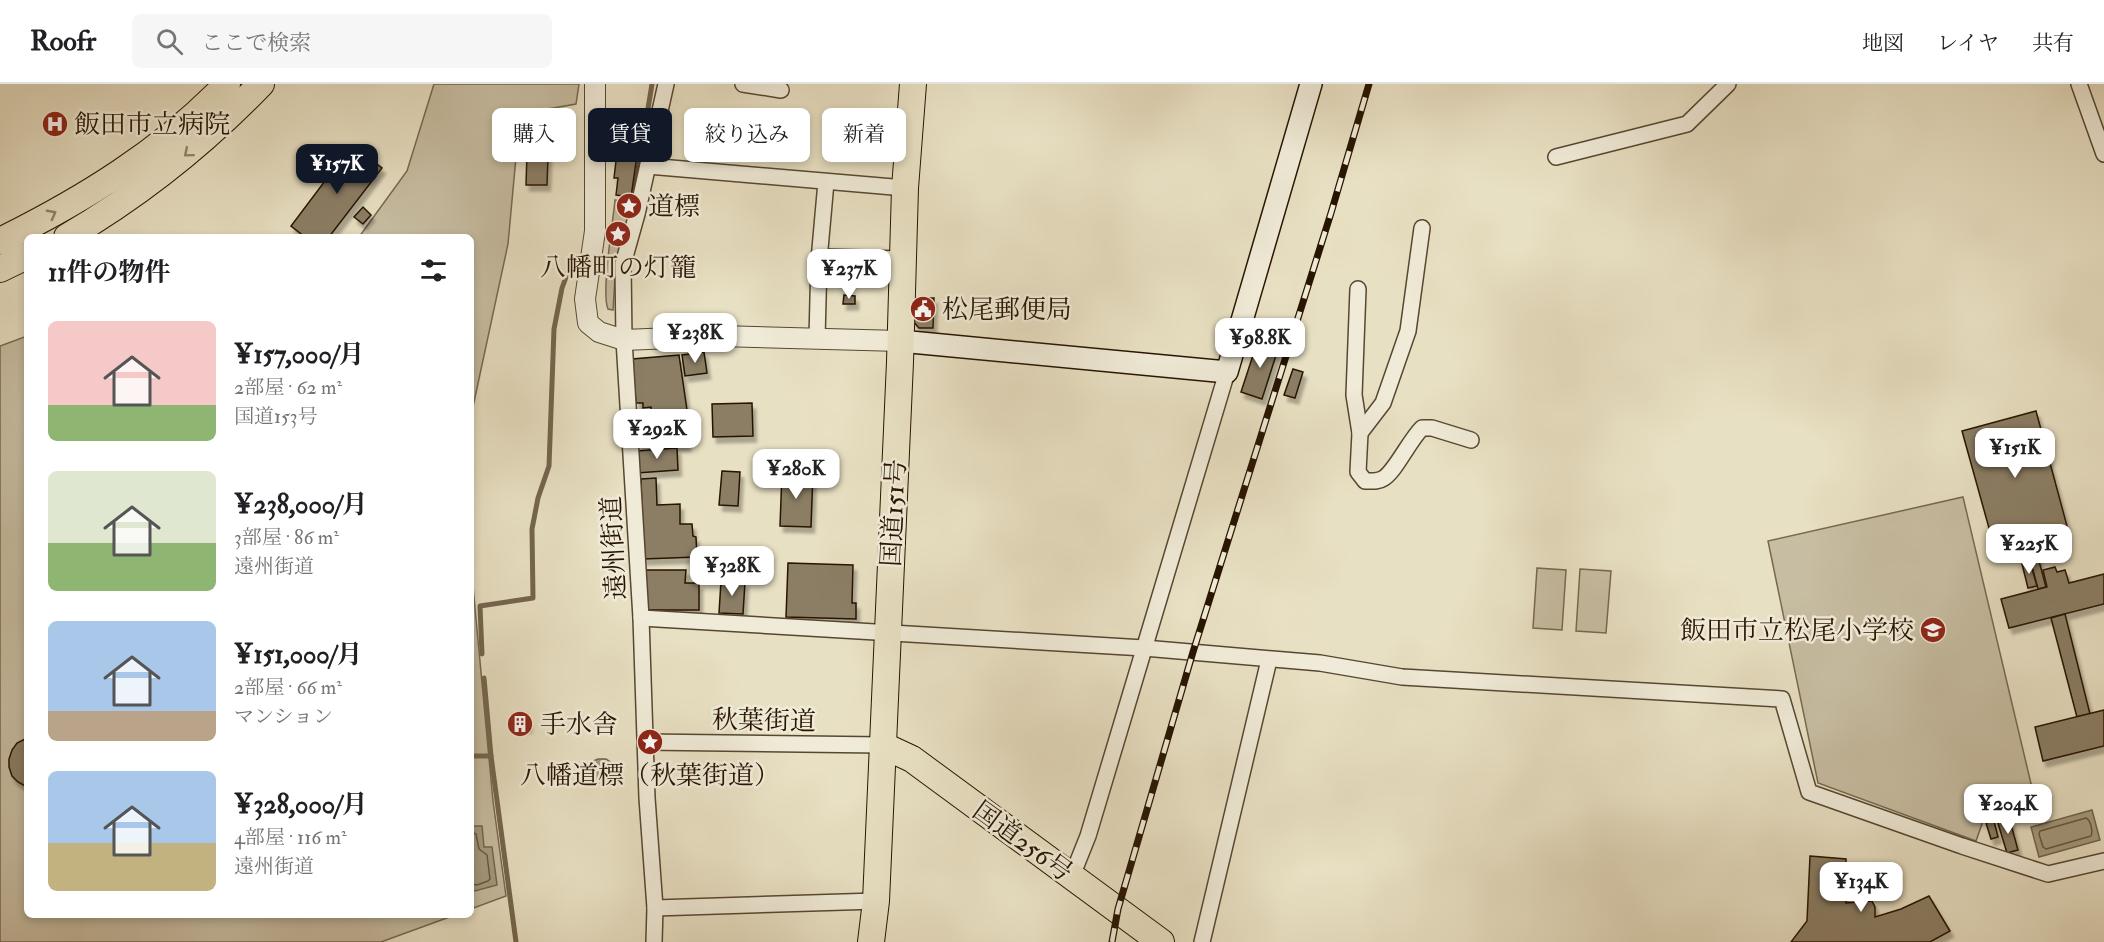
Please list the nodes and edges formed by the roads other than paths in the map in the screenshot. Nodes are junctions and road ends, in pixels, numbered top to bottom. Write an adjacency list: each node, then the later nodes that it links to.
1 (227, 84): 18 (highway, one-way to 1)
2 (261, 84): 17 (highway, one-way to 17)
3 (595, 84): 25 (street)
4 (666, 84): 13 (street, 遠州街道)
5 (743, 84): 10 (street)
6 (913, 84): 15 (highway, 国道151号)
7 (1311, 84): 27 (main road)
8 (1728, 84): 12 (street)
9 (2079, 84): 11 (street)
10 (781, 90)
11 (2104, 154)
12 (1556, 157)
13 (648, 166): 14 (street); 25 (street, 遠州街道)
14 (826, 182): 15 (street); 20 (street)
15 (905, 188): 21 (highway, 国道151号)
16 (1422, 228): 28 (street)
17 (72, 234)
18 (0, 241)
19 (24, 257): 22 (highway)
20 (820, 257): 21 (street); 24 (street)
21 (903, 259): 26 (highway, 国道151号)
22 (0, 269)
23 (1358, 289): 28 (street)
24 (818, 338): 25 (street); 26 (street)
25 (624, 340): 30 (street, 遠州街道)
26 (900, 341): 27 (main road); 31 (highway, 国道151号)
27 (1227, 372): 32 (street)
28 (1360, 433): 29 (street)
29 (1471, 440)
30 (641, 618): 31 (street); 34 (street, 遠州街道)
31 (887, 633): 32 (street); 35 (highway, 国道151号)
32 (1144, 648): 33 (street); 37 (street)
33 (1269, 660): 36 (street); 43 (street)
34 (645, 742): 35 (street, 秋葉街道); 39 (street, 遠州街道)
35 (882, 746): 37 (highway, 国道256号); 38 (highway, 国道151号)
36 (2104, 861)
37 (1072, 876): 42 (highway, 国道256号)
38 (876, 901): 39 (street); 41 (highway, 国道151号)
39 (655, 908): 40 (street, 遠州街道)
40 (654, 942)
41 (871, 942)
42 (1161, 942)
43 (1202, 942)

